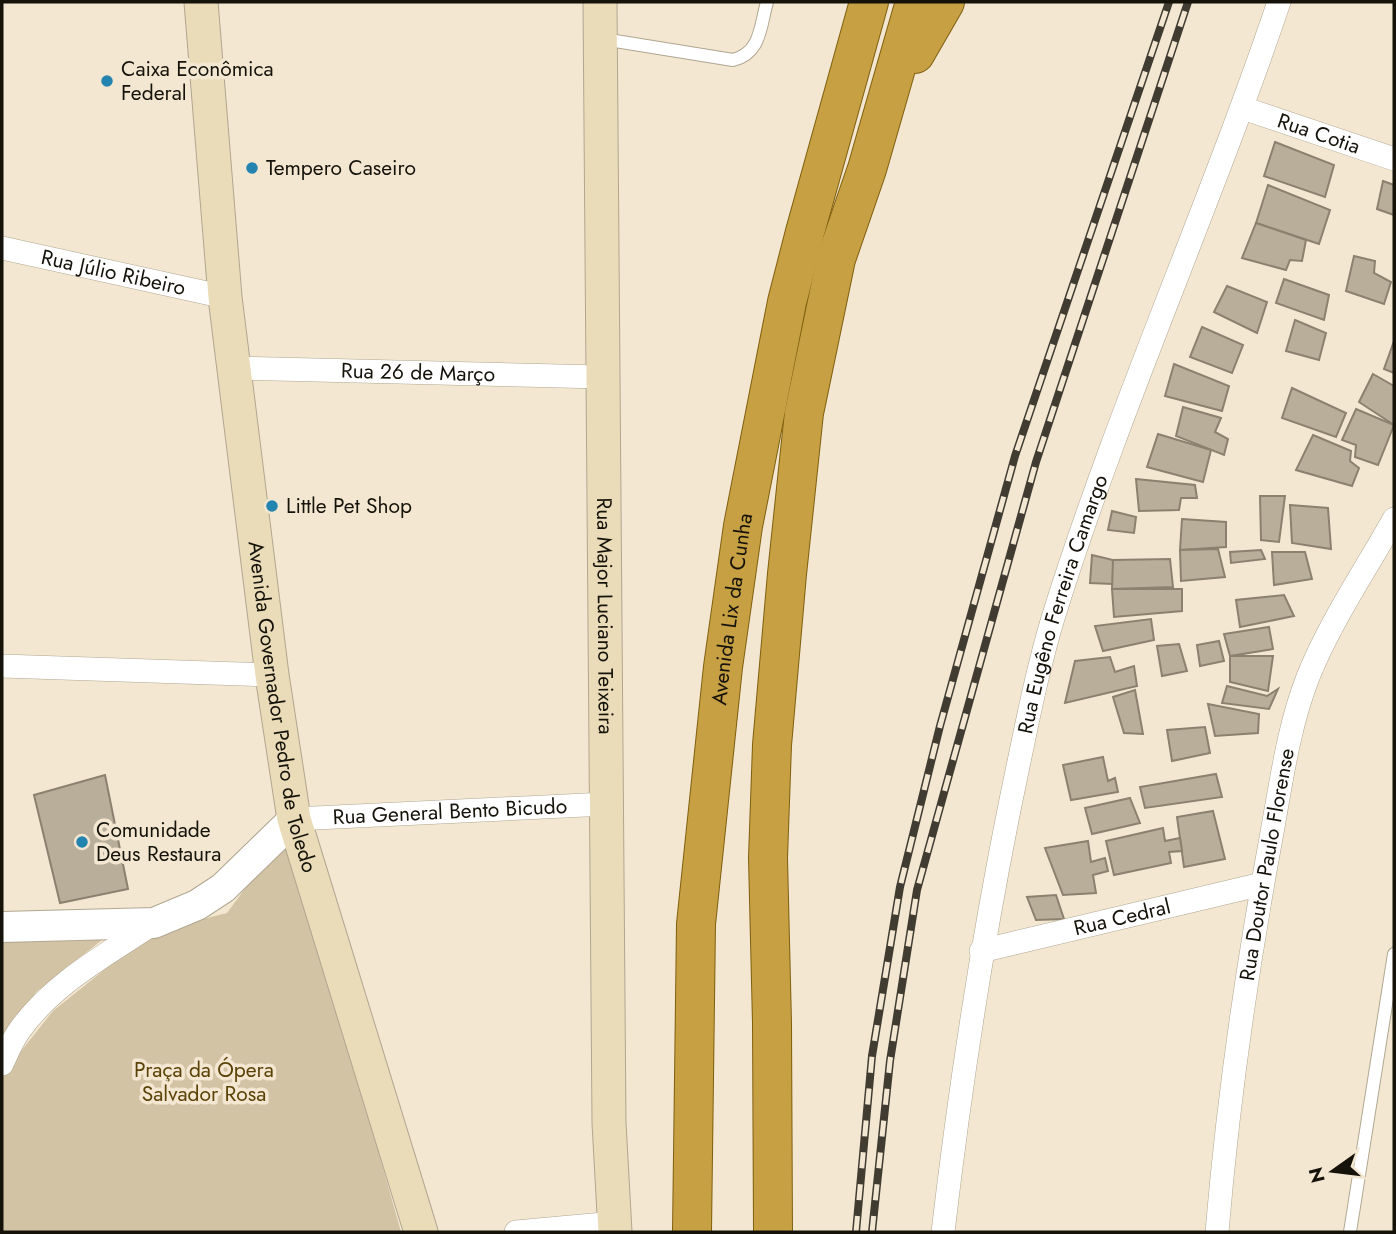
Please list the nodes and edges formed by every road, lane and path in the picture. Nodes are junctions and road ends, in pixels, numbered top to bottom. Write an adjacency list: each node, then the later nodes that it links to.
1 (201, 2): 13 (main road, Avenida Governador Pedro de Toledo)
2 (600, 2): 8 (main road, Rua Major Luciano Teixeira)
3 (767, 2): 8 (lane)
4 (869, 2): 30 (highway, Avenida Lix da Cunha)
5 (915, 2): 9 (highway)
6 (944, 2): 9 (highway)
7 (1279, 2): 10 (street, Rua Eugêno Ferreira Camargo)
8 (599, 38): 15 (main road, Rua Major Luciano Teixeira)
9 (885, 107): 31 (highway)
10 (1243, 108): 11 (street, Rua Cotia); 24 (street, Rua Eugêno Ferreira Camargo)
11 (1393, 156)
12 (2, 248): 13 (street, Rua Júlio Ribeiro)
13 (225, 297): 14 (main road, Avenida Governador Pedro de Toledo)
14 (234, 368): 15 (street, Rua 26 de Março); 18 (main road, Avenida Governador Pedro de Toledo)
15 (601, 377): 19 (main road, Rua Major Luciano Teixeira)
16 (1394, 519): 21 (street, Rua Doutor Paulo Florense)
17 (2, 666): 18 (street)
18 (272, 675): 20 (main road, Avenida Governador Pedro de Toledo)
19 (606, 804): 20 (street, Rua General Bento Bicudo); 27 (main road, Rua Major Luciano Teixeira)
20 (294, 819): 22 (street); 28 (main road, Avenida Governador Pedro de Toledo)
21 (1262, 884): 24 (street, Rua Cedral); 33 (street, Rua Doutor Paulo Florense)
22 (154, 923): 23 (street); 26 (street)
23 (2, 927)
24 (981, 951): 32 (street, Rua Eugêno Ferreira Camargo)
25 (1394, 954): 34 (lane)
26 (2, 1064)
27 (615, 1227): 29 (street)
28 (421, 1232)
29 (516, 1232)
30 (692, 1232)
31 (773, 1232)
32 (943, 1232)
33 (1217, 1232)
34 (1350, 1232)

